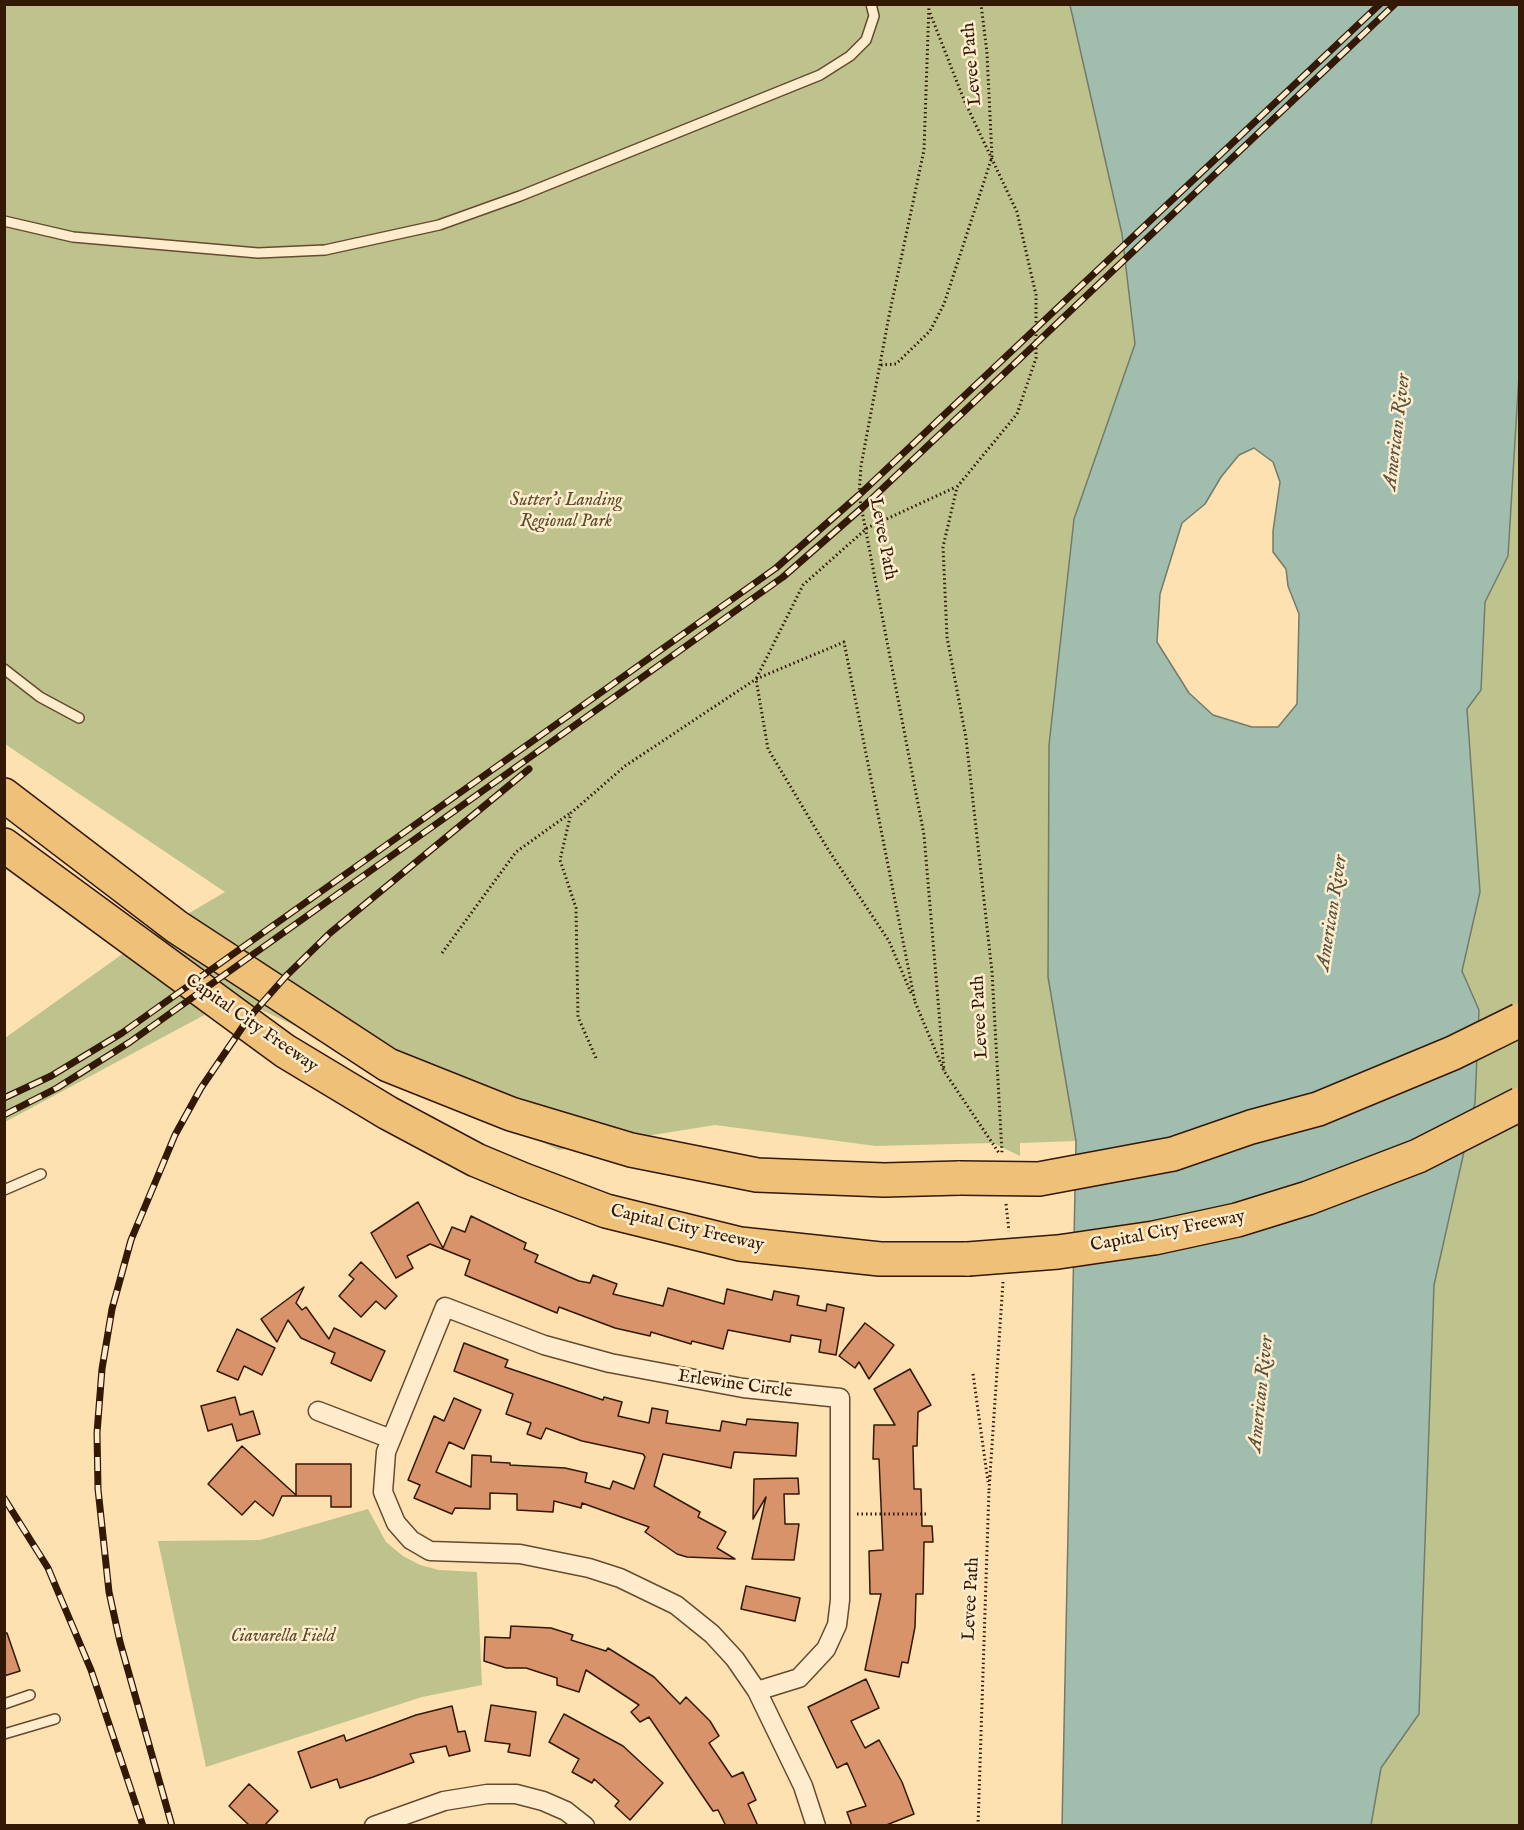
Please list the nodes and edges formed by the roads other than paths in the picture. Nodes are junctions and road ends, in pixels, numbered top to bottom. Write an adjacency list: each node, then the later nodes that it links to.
1 (871, 4): 2 (lane)
2 (4, 221)
3 (4, 669): 4 (lane)
4 (79, 718)
5 (4, 795): 7 (highway, bridge)
6 (4, 846): 8 (highway, Capital City Freeway, bridge)
7 (1520, 1020)
8 (1520, 1104)
9 (41, 1174): 10 (lane)
10 (4, 1190)
11 (318, 1411): 12 (street)
12 (391, 1438): 13 (street, Erlewine Circle); 13 (street, Erlewine Circle)
13 (757, 1691): 20 (street)
14 (30, 1695): 15 (lane)
15 (4, 1704)
16 (55, 1719): 17 (lane)
17 (4, 1734)
18 (374, 1826): 19 (street)
19 (585, 1826)
20 (816, 1826)

